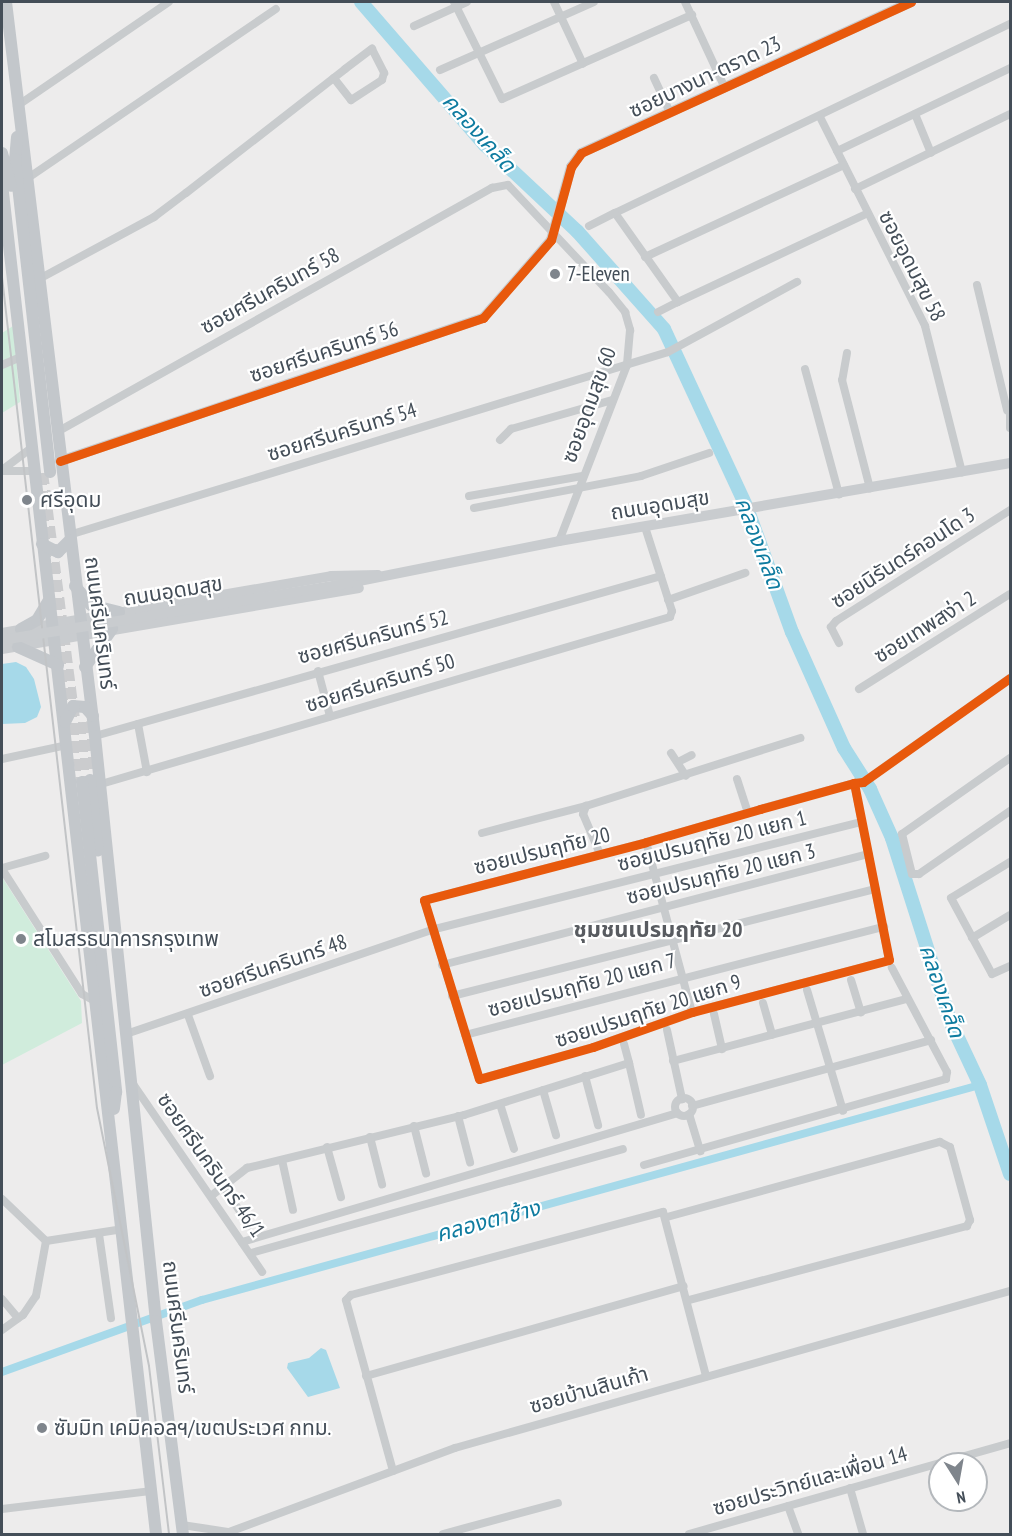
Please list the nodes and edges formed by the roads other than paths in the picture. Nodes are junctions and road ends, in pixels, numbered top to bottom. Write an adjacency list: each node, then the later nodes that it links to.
1 (6, 2): 21 (main road, ถนนศรีนครินทร์)
2 (169, 2): 21 (street)
3 (467, 2): 8 (street)
4 (554, 2): 11 (street)
5 (594, 2): 11 (street)
6 (685, 2): 10 (street)
7 (911, 2): 20 (street, ซอยบางนา-ตราด 23)
8 (455, 4): 13 (street); 14 (street)
9 (276, 9): 31 (street)
10 (692, 15): 15 (street); 20 (street)
11 (560, 17): 14 (street); 15 (street)
12 (1011, 24): 25 (street)
13 (414, 26)
14 (478, 53): 15 (street); 17 (street)
15 (583, 64)
16 (1011, 68): 23 (street)
17 (440, 70)
18 (334, 78): 18 (street); 42 (street)
19 (654, 78): 22 (street)
20 (725, 88): 22 (street, ซอยบางนา-ตราด 23)
21 (17, 106): 26 (main road, ถนนศรีนครินทร์)
22 (670, 112): 38 (street, ซอยบางนา-ตราด 23)
23 (915, 114): 27 (street); 29 (street)
24 (1011, 114): 29 (street)
25 (820, 117): 27 (street, ซอยอุดมสุข 58); 35 (street)
26 (18, 127): 31 (main road, ถนนศรีนครินทร์); 62 (main road, ถนนศรีนครินทร์)
27 (837, 151): 30 (street, ซอยอุดมสุข 58)
28 (2, 153): 62 (main road, ถนนศรีนครินทร์)
29 (931, 153): 34 (street)
30 (844, 165): 34 (street, ซอยอุดมสุข 58); 41 (street)
31 (28, 178): 42 (main road, ถนนศรีนครินทร์)
32 (2, 184): 39 (main road, ถนนศรีนครินทร์)
33 (504, 185): 38 (street, ซอยอุดมสุข 60); 55 (street, ซอยศรีนครินทร์ 58)
34 (855, 189): 36 (street, ซอยอุดมสุข 58)
35 (615, 213): 37 (street); 41 (street)
36 (866, 214): 45 (street); 63 (street, ซอยอุดมสุข 58)
37 (590, 226)
38 (557, 227): 50 (street, ซอยอุดมสุข 60); 59 (street, ซอยศรีนครินทร์ 56)
39 (4, 230): 40 (main road, ถนนศรีนครินทร์)
40 (5, 247): 48 (main road, ถนนศรีนครินทร์)
41 (645, 257): 45 (street)
42 (39, 279): 55 (main road, ถนนศรีนครินทร์)
43 (797, 282): 50 (street, ซอยศรีนครินทร์ 54)
44 (977, 285): 53 (street)
45 (678, 302): 46 (street)
46 (658, 312)
47 (847, 352): 65 (street)
48 (21, 357): 49 (street); 57 (main road, ถนนศรีนครินทร์)
49 (2, 365)
50 (627, 365): 52 (street, ซอยอุดมสุข 60); 72 (street, ซอยศรีนครินทร์ 54)
51 (805, 369): 67 (street)
52 (612, 400): 56 (street); 64 (street, ซอยอุดมสุข 60)
53 (1009, 410): 54 (street)
54 (1011, 428)
55 (57, 432): 59 (main road, ถนนศรีนครินทร์)
56 (500, 440)
57 (30, 449): 61 (street); 62 (main road, ถนนศรีนครินทร์)
58 (709, 453): 66 (street)
59 (60, 461): 72 (main road, ถนนศรีนครินทร์)
60 (1011, 463): 63 (main road, ถนนอุดมสุข)
61 (2, 470): 62 (street)
62 (42, 472): 74 (main road, ถนนศรีนครินทร์)
63 (962, 472): 65 (main road, ถนนอุดมสุข)
64 (582, 476): 66 (street, ซอยอุดมสุข 60); 68 (street)
65 (870, 488): 67 (main road, ถนนอุดมสุข)
66 (576, 489): 69 (street); 73 (street, ซอยอุดมสุข 60)
67 (839, 494): 71 (main road, ถนนอุดมสุข)
68 (469, 496)
69 (474, 507)
70 (1011, 510): 93 (street, ซอยนิรันดร์คอนโด 3)
71 (645, 527): 73 (main road, ถนนอุดมสุข); 76 (street)
72 (68, 533): 74 (main road); 78 (main road, ถนนศรีนครินทร์)
73 (559, 541): 77 (main road, ถนนอุดมสุข)
74 (42, 544): 80 (main road, ถนนศรีนครินทร์)
75 (745, 573): 81 (street)
76 (661, 576): 81 (street); 98 (street, ซอยศรีนครินทร์ 52)
77 (387, 577): 82 (main road, ถนนอุดมสุข); 84 (main road, ถนนอุดมสุข); 91 (main road, ถนนอุดมสุข, bridge)
78 (75, 585): 83 (main road); 85 (main road, ถนนศรีนครินทร์)
79 (1011, 594): 100 (street, ซอยเทพสง่า 2)
80 (49, 600): 86 (main road, ถนนศรีนครินทร์); 87 (main road)
81 (668, 600): 101 (street, ซอยศรีนครินทร์ 50)
82 (182, 602): 83 (main road, ถนนอุดมสุข); 84 (main road)
83 (119, 612): 85 (main road, ถนนอุดมสุข)
84 (184, 617): 88 (main road, ถนนอุดมสุข)
85 (78, 619): 86 (main road, ถนนอุดมสุข); 90 (main road, ถนนศรีนครินทร์)
86 (53, 623): 87 (main road, ถนนอุดมสุข); 92 (main road, ถนนศรีนครินทร์)
87 (21, 629): 89 (main road, ถนนอุดมสุข)
88 (112, 629): 90 (main road, ถนนอุดมสุข); 97 (main road)
89 (2, 633)
90 (80, 635): 92 (main road, ถนนอุดมสุข); 97 (main road, ถนนศรีนครินทร์)
91 (2, 640)
92 (55, 640): 94 (main road, ถนนอุดมสุข); 96 (main road, ถนนศรีนครินทร์)
93 (839, 643)
94 (18, 647): 95 (main road, ถนนอุดมสุข); 96 (main road)
95 (2, 649)
96 (58, 665): 103 (main road, ถนนศรีนครินทร์)
97 (85, 668): 102 (main road, ถนนศรีนครินทร์)
98 (318, 671): 101 (street); 104 (street, ซอยศรีนครินทร์ 52)
99 (1011, 678): 117 (street, ซอยเปรมฤทัย 20)
100 (859, 689)
101 (330, 716): 113 (street, ซอยศรีนครินทร์ 50)
102 (93, 717): 103 (main road); 105 (main road, ถนนศรีนครินทร์)
103 (65, 723): 107 (main road, ถนนศรีนครินทร์)
104 (138, 724): 105 (street, ซอยศรีนครินทร์ 52); 113 (street)
105 (95, 736): 118 (main road, ถนนศรีนครินทร์)
106 (801, 738): 115 (street)
107 (67, 745): 110 (street); 146 (main road, ถนนศรีนครินทร์)
108 (671, 753): 112 (street)
109 (692, 755): 112 (street)
110 (2, 759)
111 (1007, 760): 114 (street); 120 (street)
112 (680, 761): 115 (street)
113 (147, 772): 118 (street, ซอยศรีนครินทร์ 50)
114 (1011, 772)
115 (686, 776): 119 (street)
116 (737, 779): 121 (street)
117 (862, 781): 121 (street, ซอยเปรมฤทัย 20); 122 (street)
118 (91, 782): 154 (main road, ถนนศรีนครินทร์); 175 (main road, ถนนศรีนครินทร์); 178 (main road, ถนนศรีนครินทร์)
119 (586, 806): 123 (street); 125 (street)
120 (1011, 811)
121 (748, 813): 124 (street, ซอยเปรมฤทัย 20)
122 (862, 822): 126 (street); 130 (street, ซอยเปรมฤทัย 20 แยก 1)
123 (482, 833)
124 (646, 842): 125 (street, ซอยเปรมฤทัย 20); 130 (street)
125 (600, 854): 135 (street, ซอยเปรมฤทัย 20)
126 (869, 854): 131 (street); 132 (street, ซอยเปรมฤทัย 20 แยก 3)
127 (45, 856): 129 (street)
128 (1011, 862): 136 (street)
129 (2, 868): 146 (street)
130 (655, 874): 132 (street); 135 (street, ซอยเปรมฤทัย 20 แยก 1)
131 (876, 889): 134 (street); 137 (street)
132 (664, 907): 137 (street); 138 (street, ซอยเปรมฤทัย 20 แยก 3)
133 (1011, 915): 136 (street)
134 (884, 927): 141 (street, ซอยเปรมฤทัย 20 แยก 7); 148 (street, ซอยเปรมฤทัย 20 แยก 9)
135 (431, 930): 138 (street, ซอยเปรมฤทัย 20); 151 (street, ซอยศรีนครินทร์ 48)
136 (972, 938): 139 (street)
137 (673, 941): 141 (street); 144 (street)
138 (442, 965): 144 (street, ซอยเปรมฤทัย 20)
139 (1011, 966)
140 (892, 969): 145 (street)
141 (682, 978): 148 (street); 155 (street, ซอยเปรมฤทัย 20 แยก 7)
142 (851, 980): 149 (street)
143 (807, 990): 152 (street)
144 (452, 996): 155 (street, ซอยเปรมฤทัย 20)
145 (906, 999): 149 (street); 157 (street)
146 (93, 1000): 178 (main road, ถนนศรีนครินทร์)
147 (763, 1003): 156 (street)
148 (692, 1012): 166 (street, ซอยเปรมฤทัย 20 แยก 9)
149 (861, 1012): 152 (street)
150 (714, 1014): 159 (street)
151 (188, 1015): 154 (street, ซอยศรีนครินทร์ 48); 163 (street)
152 (818, 1025): 156 (street); 162 (street)
153 (667, 1030): 160 (street)
154 (126, 1034): 165 (main road, ถนนศรีนครินทร์)
155 (465, 1035): 166 (street, ซอยเปรมฤทัย 20)
156 (772, 1035): 159 (street)
157 (931, 1040): 162 (street); 171 (street)
158 (624, 1044): 161 (street)
159 (722, 1049): 160 (street)
160 (674, 1061): 168 (street)
161 (629, 1063): 164 (street); 173 (street)
162 (831, 1068): 170 (street); 171 (street)
163 (210, 1076)
164 (585, 1076): 167 (street); 176 (street)
165 (130, 1079): 175 (main road, ถนนศรีนครินทร์); 191 (street, ซอยศรีนครินทร์ 46/1)
166 (484, 1081)
167 (543, 1089): 169 (street); 179 (street)
168 (682, 1099): 170 (street); 172 (street)
169 (500, 1104): 174 (street); 182 (street)
170 (691, 1110): 172 (street); 184 (street)
171 (843, 1111): 184 (street)
172 (677, 1113): 200 (street)
173 (641, 1114)
174 (459, 1116): 177 (street); 186 (street)
175 (135, 1125): 210 (main road, ถนนศรีนครินทร์)
176 (598, 1125)
177 (414, 1126): 180 (street); 188 (street)
178 (111, 1129): 197 (main road, ถนนศรีนครินทร์)
179 (556, 1135)
180 (370, 1137): 181 (street); 189 (street)
181 (327, 1147): 185 (street); 192 (street)
182 (514, 1149)
183 (623, 1149): 201 (street)
184 (700, 1151): 187 (street)
185 (282, 1160): 190 (street); 194 (street)
186 (470, 1162)
187 (644, 1165)
188 (426, 1173)
189 (382, 1184)
190 (223, 1186): 191 (street); 196 (street)
191 (210, 1196): 200 (street, ซอยศรีนครินทร์ 46/1)
192 (341, 1197)
193 (2, 1199): 199 (street)
194 (293, 1210)
195 (667, 1217): 203 (street); 206 (street); 211 (street)
196 (249, 1225)
197 (123, 1229): 198 (street); 216 (main road, ถนนศรีนครินทร์)
198 (99, 1234): 199 (street); 208 (street)
199 (46, 1241): 207 (street)
200 (242, 1242): 201 (street, ซอยศรีนครินทร์ 46/1)
201 (251, 1253): 202 (street, ซอยศรีนครินทร์ 46/1)
202 (262, 1272)
203 (683, 1286): 206 (street); 211 (street)
204 (1011, 1291): 212 (street, ซอยบ้านสินเก้า)
205 (2, 1299): 207 (street)
206 (688, 1300): 212 (street)
207 (18, 1318): 209 (street)
208 (111, 1318)
209 (2, 1330)
210 (160, 1358): 220 (main road, ถนนศรีนครินทร์); 220 (main road)
211 (366, 1376): 214 (street)
212 (706, 1376): 214 (street, ซอยบ้านสินเก้า)
213 (1011, 1443): 215 (street, ซอยประวิทย์และเพื่อน 14)
214 (393, 1471): 220 (street, ซอยบ้านสินเก้า)
215 (850, 1488): 218 (street, ซอยประวิทย์และเพื่อน 14); 226 (street)
216 (154, 1493): 219 (street); 221 (main road, ถนนศรีนครินทร์); 222 (main road)
217 (558, 1503): 223 (street)
218 (788, 1506): 224 (street, ซอยประวิทย์และเพื่อน 14); 225 (street)
219 (2, 1509)
220 (182, 1532)
221 (156, 1534)
222 (163, 1534)
223 (443, 1534)
224 (689, 1534)
225 (798, 1534)
226 (863, 1534)

